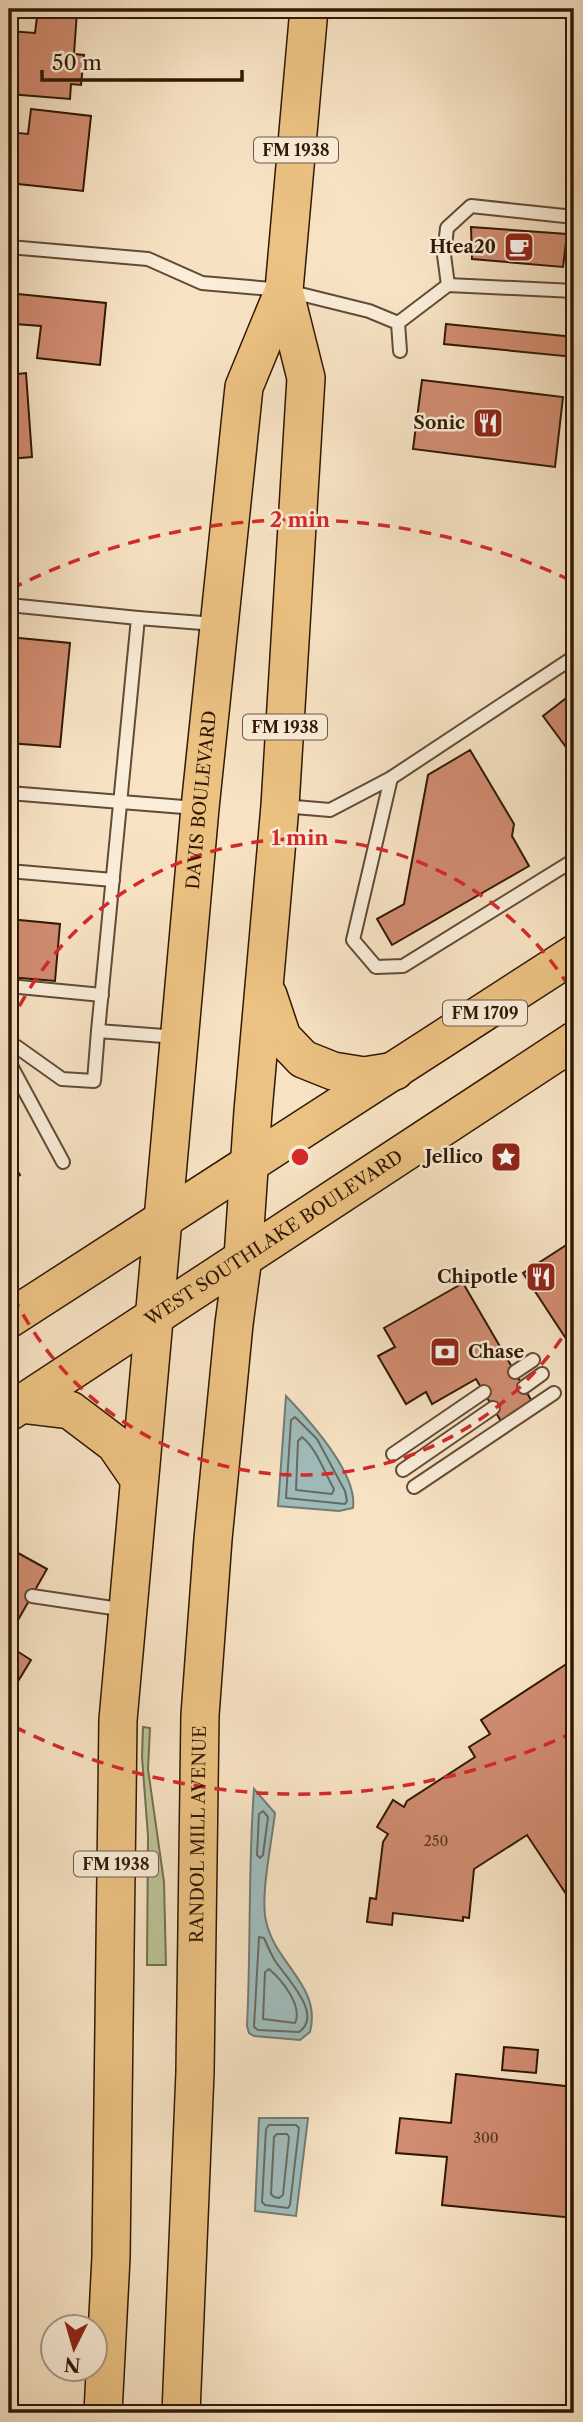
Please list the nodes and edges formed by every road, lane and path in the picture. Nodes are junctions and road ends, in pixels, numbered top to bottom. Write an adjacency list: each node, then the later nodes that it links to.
1 (309, 9): 5 (main road, DAVIS BOULEVARD / FM 1938)
2 (574, 218): 4 (lane)
3 (9, 247): 5 (lane)
4 (448, 285): 6 (lane); 7 (lane)
5 (284, 290): 7 (lane); 11 (main road, DAVIS BOULEVARD / FM 1938); 16 (main road, DAVIS BOULEVARD / FM 1938)
6 (574, 291)
7 (398, 323): 8 (lane)
8 (400, 351)
9 (9, 605): 10 (lane)
10 (138, 618): 11 (lane); 15 (lane)
11 (218, 625): 17 (main road, DAVIS BOULEVARD / FM 1938)
12 (574, 657): 13 (lane)
13 (391, 778): 16 (lane); 18 (lane)
14 (9, 793): 15 (lane)
15 (121, 803): 17 (lane); 20 (lane)
16 (280, 806): 22 (main road, DAVIS BOULEVARD / FM 1938)
17 (200, 808): 26 (main road, DAVIS BOULEVARD / FM 1938)
18 (574, 860)
19 (9, 872): 20 (lane)
20 (113, 880): 24 (lane)
21 (574, 954): 30 (main road, FM 1709)
22 (264, 982): 30 (main road); 32 (main road, DAVIS BOULEVARD / FM 1938)
23 (9, 986): 24 (lane)
24 (102, 995): 25 (lane)
25 (98, 1031): 26 (lane); 28 (lane)
26 (180, 1038): 33 (main road, DAVIS BOULEVARD / FM 1938)
27 (574, 1041): 34 (main road, WEST SOUTHLAKE BOULEVARD)
28 (9, 1046)
29 (9, 1062): 31 (lane)
30 (396, 1071): 32 (main road, FM 1709)
31 (62, 1162)
32 (250, 1166): 33 (main road, FM 1709); 34 (main road, DAVIS BOULEVARD / FM 1938)
33 (165, 1218): 35 (main road, DAVIS BOULEVARD / FM 1938); 36 (main road, FM 1709)
34 (243, 1257): 35 (main road, WEST SOUTHLAKE BOULEVARD); 52 (main road, RANDOL MILL AVENUE / FM 1938)
35 (156, 1317): 43 (main road, WEST SOUTHLAKE BOULEVARD); 47 (main road, FM 1938)
36 (9, 1319)
37 (533, 1360): 38 (lane)
38 (515, 1372)
39 (542, 1374): 40 (lane)
40 (524, 1387)
41 (484, 1392): 45 (lane)
42 (554, 1393): 48 (lane)
43 (14, 1408): 47 (main road)
44 (493, 1408): 46 (lane)
45 (393, 1454)
46 (403, 1470)
47 (139, 1479): 50 (main road, FM 1938)
48 (414, 1487)
49 (32, 1596): 50 (lane)
50 (130, 1611): 51 (main road, FM 1938)
51 (103, 2413)
52 (181, 2413)

